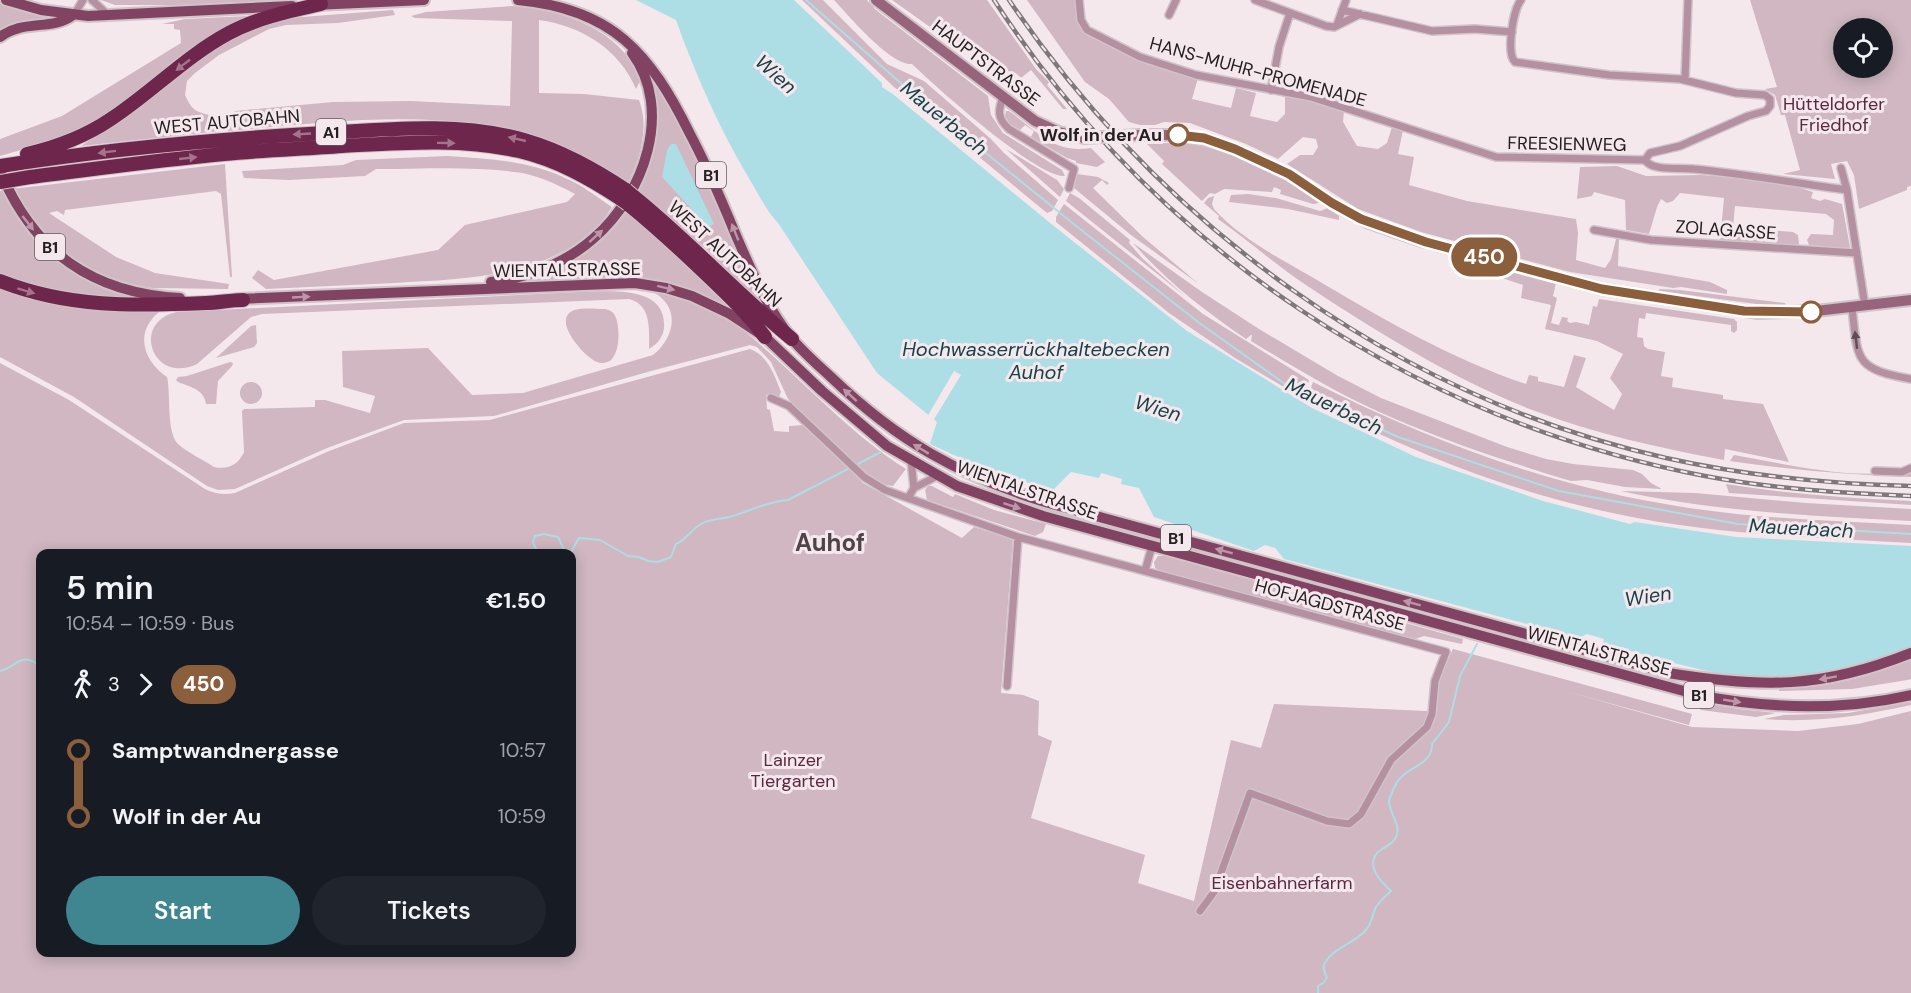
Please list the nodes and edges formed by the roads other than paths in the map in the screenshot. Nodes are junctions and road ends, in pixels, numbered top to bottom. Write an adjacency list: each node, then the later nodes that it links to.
1 (6, 0): 17 (main road)
2 (82, 0): 17 (street)
3 (92, 0): 19 (street)
4 (424, 0): 13 (main road)
5 (518, 0): 21 (main road, WIENTALSTRASSE / B1)
6 (876, 0): 26 (main road, HAUPTSTRASSE)
7 (1080, 0): 25 (street, HANS-MUHR-PROMENADE)
8 (1176, 0): 18 (street)
9 (1255, 0): 15 (street)
10 (1347, 0): 14 (street)
11 (1688, 0): 24 (street)
12 (1517, 2): 22 (street)
13 (321, 4): 19 (main road); 29 (highway, one-way to 29)
14 (1342, 10): 16 (street); 20 (street)
15 (1290, 13): 20 (street); 25 (street)
16 (1360, 14): 20 (street); 22 (street)
17 (74, 15): 19 (main road); 23 (main road)
18 (1169, 15)
19 (110, 16)
20 (1337, 25)
21 (607, 27): 41 (main road, one-way to 21); 47 (main road, WIENTALSTRASSE / B1, one-way to 21)
22 (1512, 32): 24 (street)
23 (0, 37)
24 (1684, 80): 30 (street)
25 (1271, 90): 27 (street, HANS-MUHR-PROMENADE)
26 (1002, 97): 35 (street); 45 (main road, HAUPTSTRASSE, bridge)
27 (1489, 155): 30 (street, FREESIENWEG)
28 (0, 159): 29 (highway)
29 (23, 159): 31 (highway, WEST AUTOBAHN / A1); 37 (highway, WEST AUTOBAHN / A1, one-way to 29)
30 (1645, 160): 36 (street)
31 (0, 166)
32 (1840, 168): 36 (street)
33 (0, 171): 42 (main road, WIENTALSTRASSE / B1, one-way to 42)
34 (0, 182): 37 (highway, WEST AUTOBAHN / A1, one-way to 37, bridge)
35 (1069, 188)
36 (1847, 190): 39 (street)
37 (627, 197): 46 (highway, WEST AUTOBAHN / A1); 47 (highway, WEST AUTOBAHN / A1)
38 (1594, 230): 39 (street, ZOLAGASSE)
39 (1857, 253): 44 (street)
40 (0, 281): 42 (highway, one-way to 42)
41 (445, 291): 42 (main road, WIENTALSTRASSE / B1, one-way to 41); 46 (main road, WIENTALSTRASSE / B1, one-way to 46)
42 (243, 300)
43 (1911, 300): 44 (main road)
44 (1865, 306): 45 (main road)
45 (1852, 308): 48 (street, one-way to 45)
46 (765, 337): 50 (main road, WIENTALSTRASSE / B1)
47 (792, 339): 59 (main road, WIENTALSTRASSE / B1, one-way to 47)
48 (1911, 379)
49 (771, 398): 55 (street, HOFJAGDSTRASSE)
50 (911, 461): 53 (main road, WIENTALSTRASSE / B1); 54 (street)
51 (1911, 468): 52 (street)
52 (1875, 471)
53 (937, 476): 54 (street); 57 (main road, WIENTALSTRASSE / B1, one-way to 57)
54 (914, 489): 55 (street)
55 (908, 498): 56 (street, HOFJAGDSTRASSE)
56 (1018, 537): 58 (street, HOFJAGDSTRASSE); 60 (street)
57 (1152, 546): 58 (street); 61 (main road, WIENTALSTRASSE / B1, one-way to 61)
58 (1145, 571): 62 (street, HOFJAGDSTRASSE)
59 (1911, 653)
60 (1007, 686)
61 (1911, 695)
62 (1200, 911)

